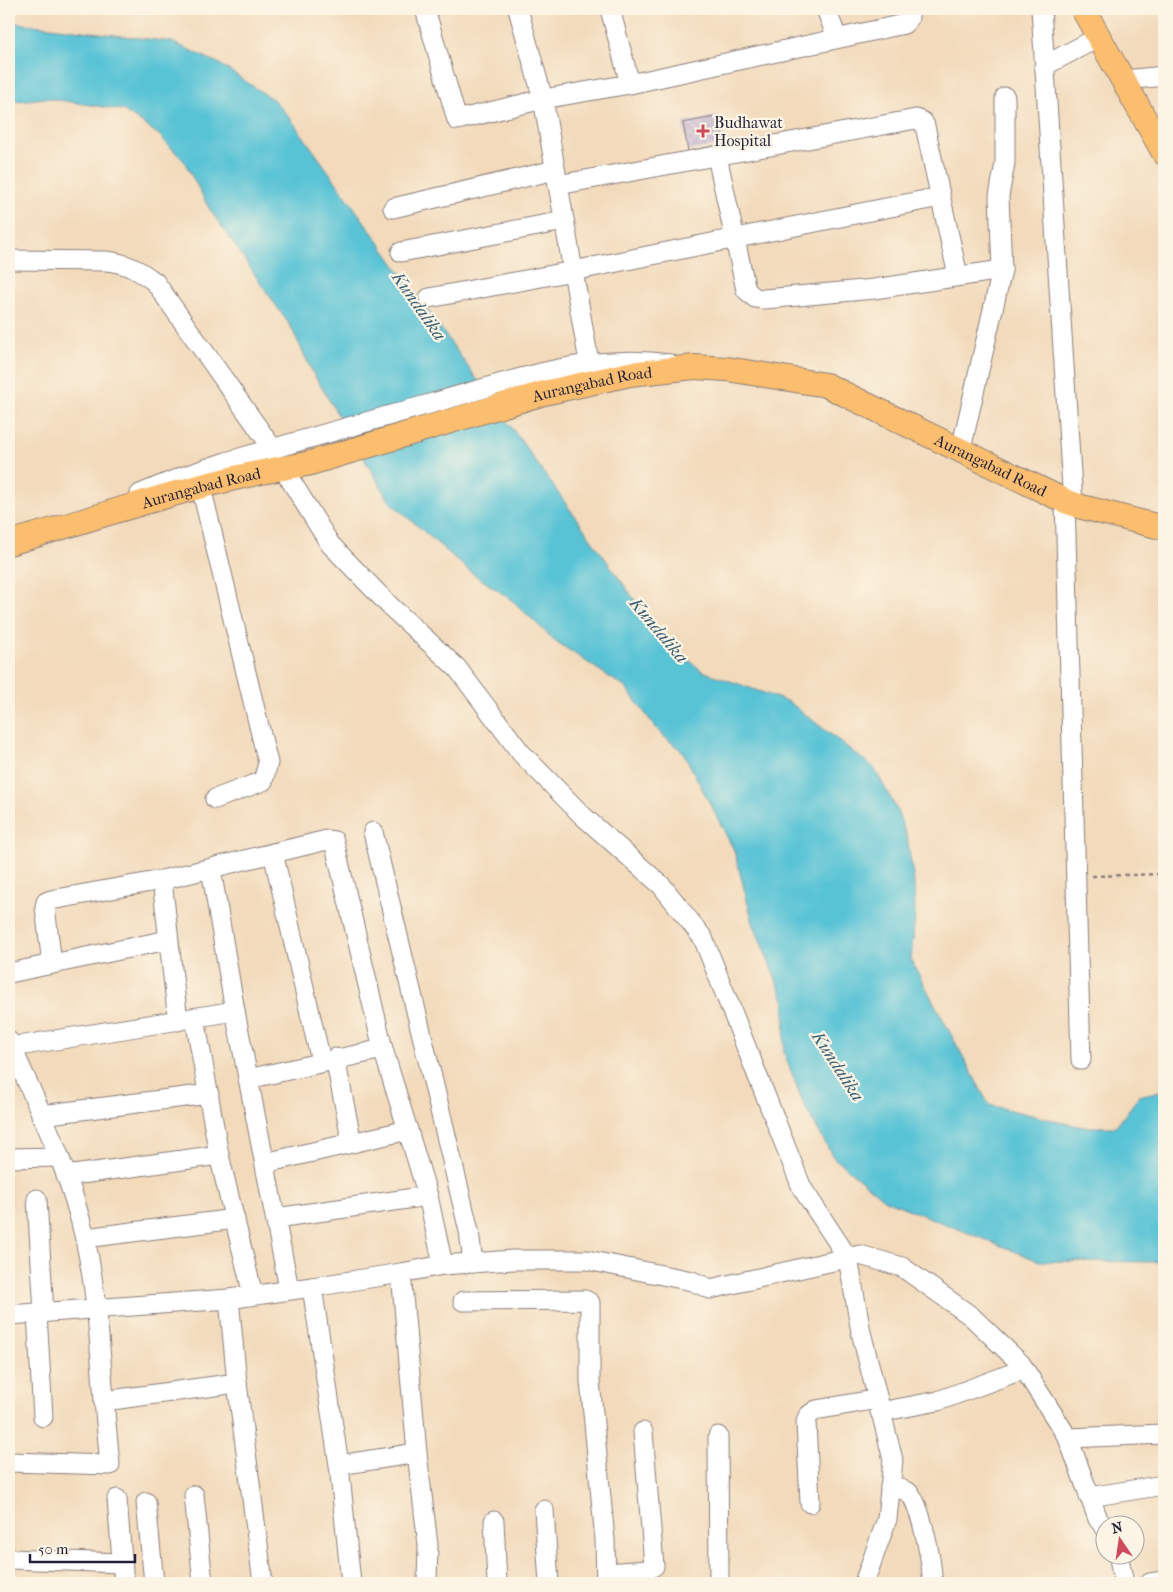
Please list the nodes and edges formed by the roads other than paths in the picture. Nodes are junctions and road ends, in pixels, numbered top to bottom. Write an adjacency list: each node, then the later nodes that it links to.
1 (425, 9): 15 (street)
2 (518, 9): 15 (street)
3 (610, 9): 13 (street)
4 (826, 9): 9 (street)
5 (909, 9): 9 (street)
6 (1041, 9): 10 (street)
7 (1083, 9): 8 (main road)
8 (1099, 37): 10 (street); 12 (main road)
9 (837, 38): 13 (street)
10 (1044, 66): 34 (street)
11 (1164, 76): 12 (street)
12 (1125, 80): 16 (main road)
13 (630, 84): 15 (street)
14 (1005, 97): 25 (street)
15 (543, 99): 18 (street)
16 (1164, 153)
17 (717, 156): 18 (street); 19 (street); 22 (street)
18 (557, 177): 20 (street); 21 (street)
19 (940, 197): 22 (street); 27 (street)
20 (393, 208)
21 (564, 221): 23 (street); 26 (street)
22 (734, 238): 26 (street); 27 (street)
23 (401, 252)
24 (9, 260): 32 (street)
25 (1002, 270): 27 (street); 31 (street)
26 (573, 271): 28 (street); 29 (street)
27 (958, 276)
28 (429, 298)
29 (589, 362): 30 (street); 32 (street)
30 (694, 367): 31 (main road, Aurangabad Road); 32 (main road, Aurangabad Road)
31 (961, 449): 34 (main road, Aurangabad Road)
32 (278, 458): 33 (main road, Aurangabad Road); 35 (street); 67 (street)
33 (201, 487): 35 (main road, Aurangabad Road); 38 (street)
34 (1069, 502): 36 (main road, Aurangabad Road); 51 (street)
35 (69, 525): 37 (main road, Aurangabad Road)
36 (1164, 528)
37 (9, 543)
38 (214, 799)
39 (373, 832): 68 (street)
40 (273, 853): 41 (street); 49 (street); 50 (street)
41 (211, 869): 42 (street); 46 (street)
42 (162, 880): 43 (street); 44 (street)
43 (168, 940): 44 (street); 47 (street)
44 (52, 964): 45 (street)
45 (9, 974)
46 (235, 1012): 47 (street); 52 (street)
47 (186, 1019): 48 (street); 53 (street)
48 (10, 1044): 54 (street)
49 (383, 1049): 50 (street); 55 (street)
50 (328, 1060): 52 (street); 56 (street)
51 (1081, 1060)
52 (248, 1079): 60 (street)
53 (209, 1094): 54 (street); 57 (street)
54 (42, 1115): 58 (street)
55 (408, 1130): 56 (street); 62 (street)
56 (352, 1143): 60 (street)
57 (219, 1155): 61 (street); 65 (street)
58 (60, 1157): 59 (street); 61 (street)
59 (9, 1158)
60 (265, 1163): 64 (street)
61 (66, 1176): 66 (street)
62 (428, 1196): 64 (street); 69 (street)
63 (37, 1199): 77 (street)
64 (276, 1218): 72 (street)
65 (235, 1219): 66 (street); 73 (street)
66 (85, 1238): 76 (street)
67 (848, 1258): 68 (street); 79 (street); 82 (street)
68 (473, 1263): 69 (street)
69 (444, 1265): 70 (street)
70 (401, 1273): 71 (street); 88 (street)
71 (312, 1287): 72 (street); 90 (street)
72 (289, 1289): 73 (street)
73 (253, 1295): 74 (street)
74 (229, 1299): 76 (street); 80 (street)
75 (463, 1301): 104 (street)
76 (97, 1310): 77 (street); 81 (street)
77 (41, 1313): 78 (street); 83 (street)
78 (9, 1315)
79 (1024, 1369): 82 (street); 87 (street)
80 (237, 1383): 81 (street); 109 (street)
81 (104, 1401): 89 (street)
82 (879, 1406): 92 (street); 97 (street)
83 (43, 1417)
84 (643, 1432): 104 (street)
85 (1164, 1434): 87 (street)
86 (718, 1436): 114 (street)
87 (1068, 1438): 94 (street)
88 (417, 1454): 90 (street); 111 (street)
89 (9, 1462)
90 (339, 1465): 110 (street)
91 (1164, 1485): 94 (street)
92 (890, 1486): 115 (street); 116 (street)
93 (194, 1495): 108 (street)
94 (1090, 1497): 99 (street)
95 (116, 1499): 102 (street)
96 (146, 1502): 107 (street)
97 (810, 1503)
98 (544, 1510): 113 (street)
99 (1096, 1514)
100 (494, 1521): 112 (street)
101 (9, 1559): 102 (street)
102 (122, 1563): 106 (street)
103 (1120, 1564): 117 (street)
104 (606, 1578)
105 (1164, 1581): 118 (street)
106 (124, 1583)
107 (154, 1583)
108 (204, 1583)
109 (264, 1583)
110 (351, 1583)
111 (428, 1583)
112 (497, 1583)
113 (550, 1583)
114 (719, 1583)
115 (864, 1583)
116 (932, 1583)
117 (1124, 1583)
118 (1150, 1583)

